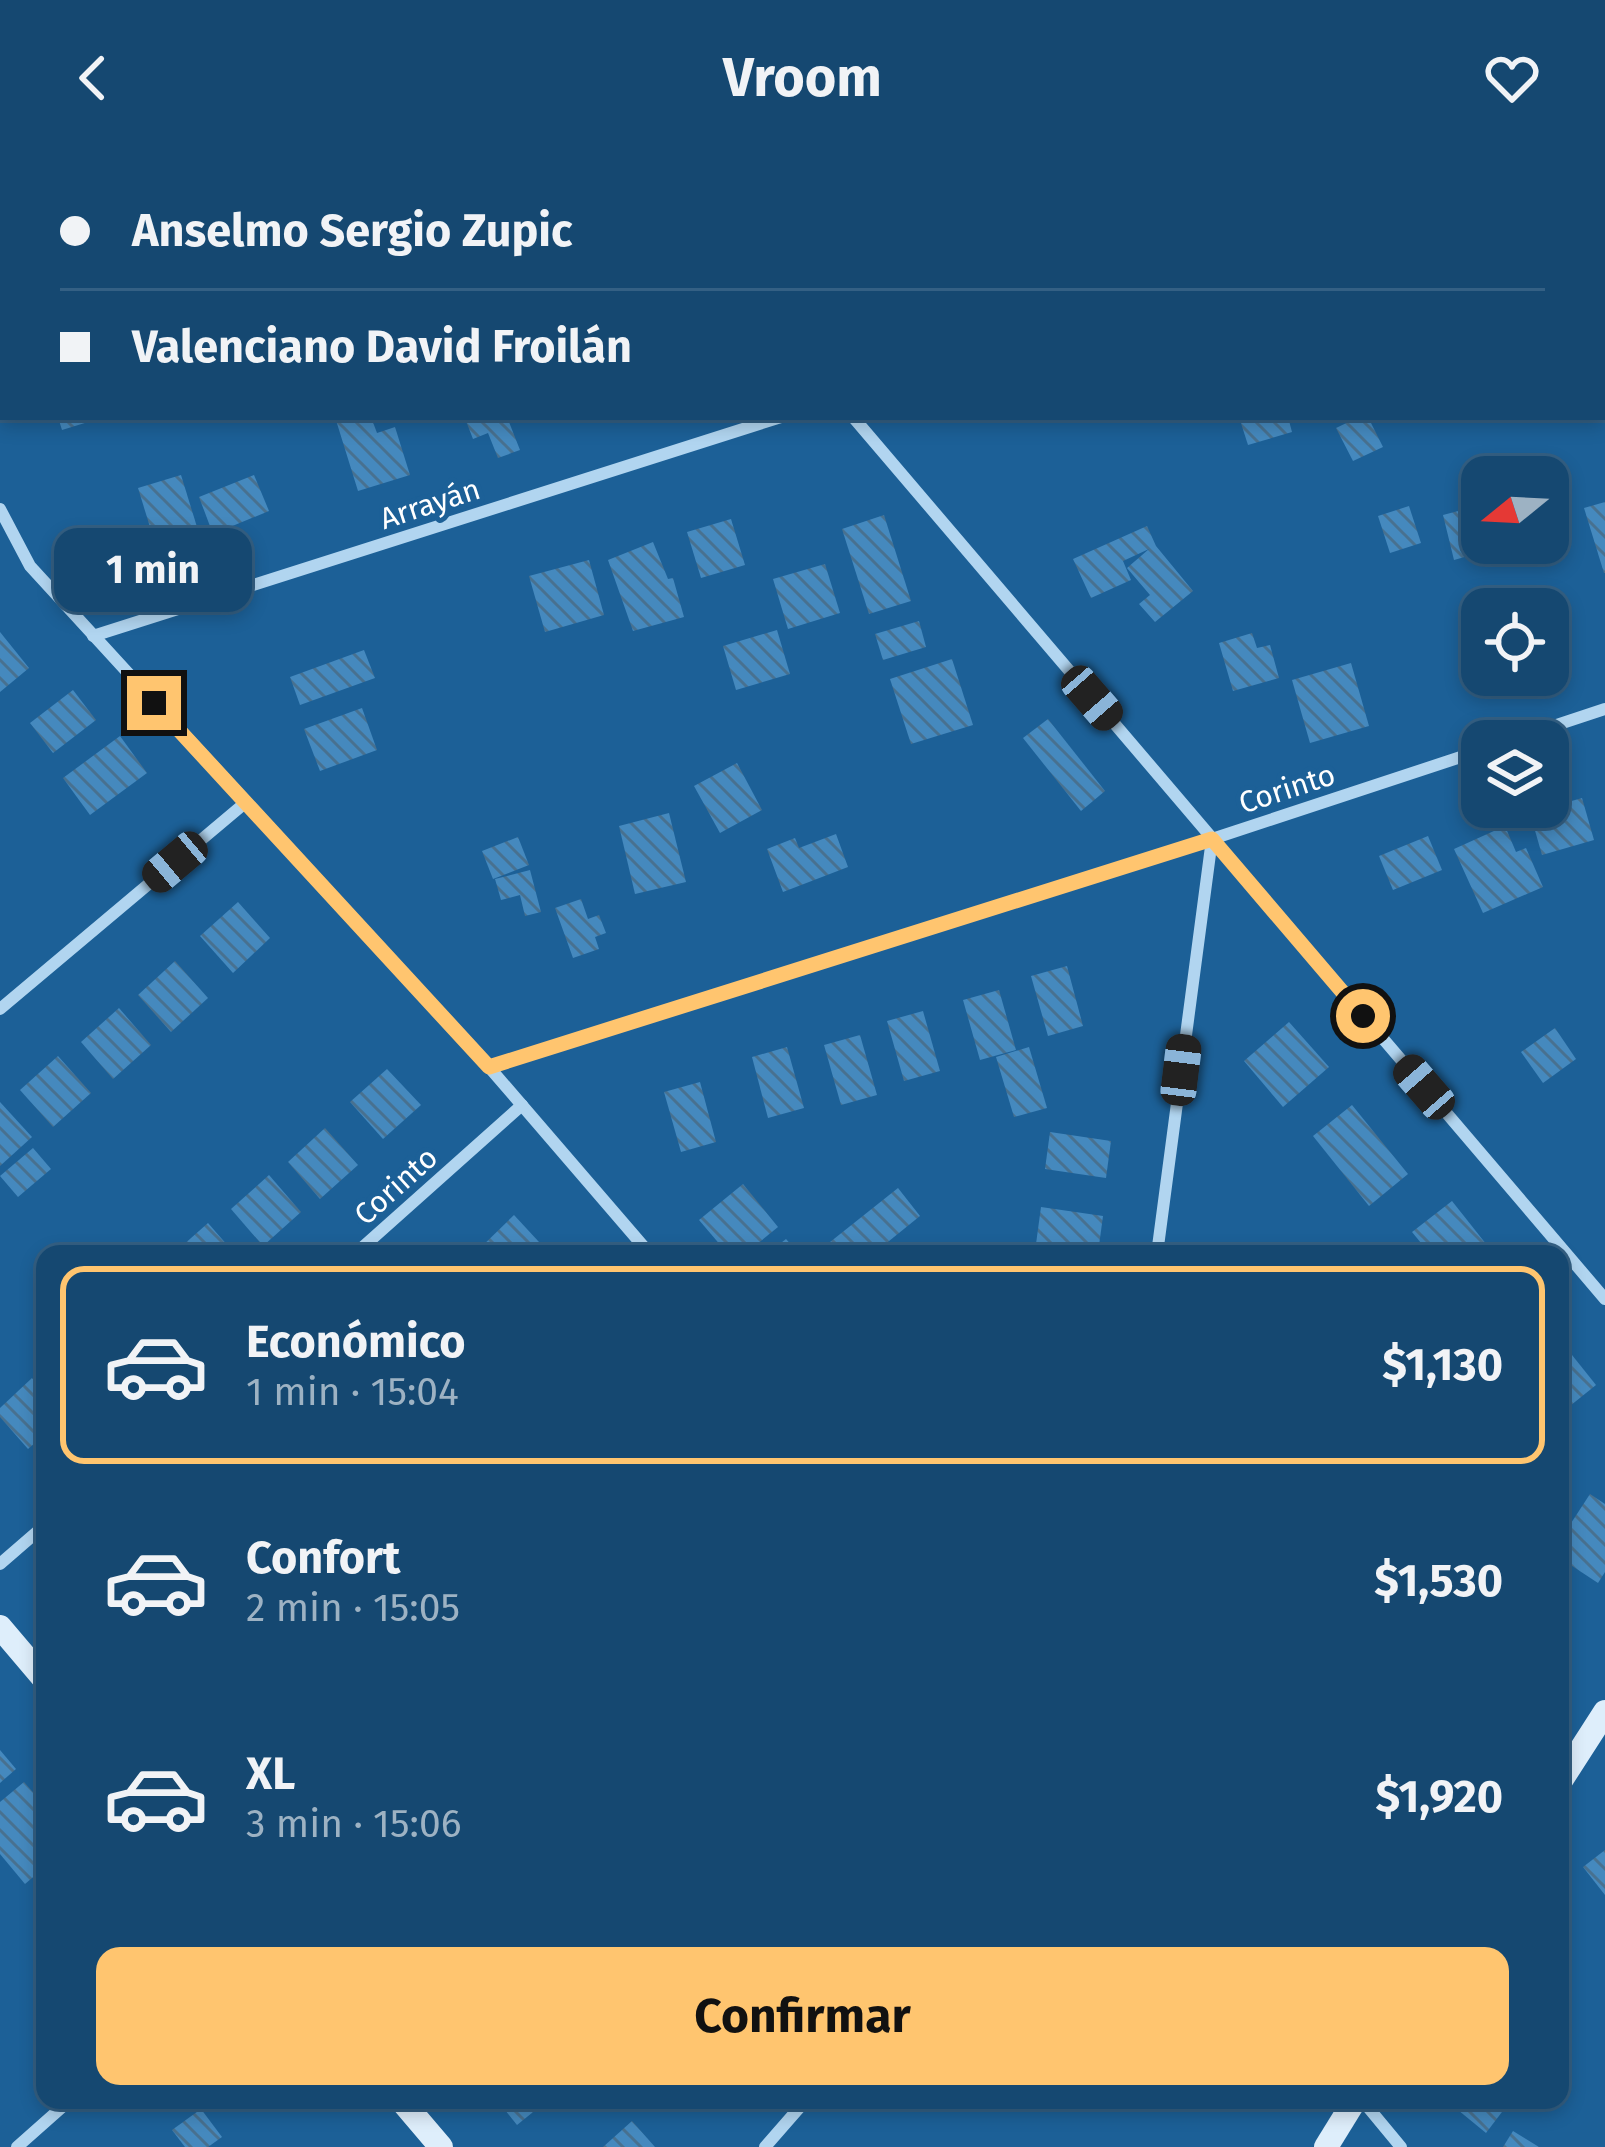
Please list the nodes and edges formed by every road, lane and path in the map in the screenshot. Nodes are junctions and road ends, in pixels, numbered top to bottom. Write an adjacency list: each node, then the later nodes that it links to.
1 (772, 420): 4 (street, Arrayán)
2 (857, 420): 9 (street)
3 (0, 508): 4 (street)
4 (93, 636): 8 (street)
5 (1605, 709): 6 (street)
6 (1569, 721)
7 (1461, 756): 9 (street, Corinto)
8 (245, 802): 10 (street); 11 (street)
9 (1212, 839): 11 (street, Corinto); 15 (street); 16 (street)
10 (0, 1009)
11 (489, 1067): 12 (street)
12 (523, 1105): 13 (street, Corinto); 14 (street)
13 (365, 1245)
14 (642, 1245)
15 (1158, 1245)
16 (1559, 1245)
17 (1569, 1257): 18 (street)
18 (1605, 1299)
19 (36, 1533): 20 (street)
20 (0, 1564)
21 (0, 1627): 22 (street)
22 (36, 1669)
23 (1605, 1712): 24 (street)
24 (1569, 1768)
25 (60, 2109): 30 (street)
26 (409, 2109): 31 (street)
27 (798, 2109): 32 (street)
28 (1353, 2109): 33 (street)
29 (1367, 2109): 34 (street)
30 (16, 2147)
31 (441, 2147)
32 (765, 2147)
33 (1326, 2147)
34 (1401, 2147)

